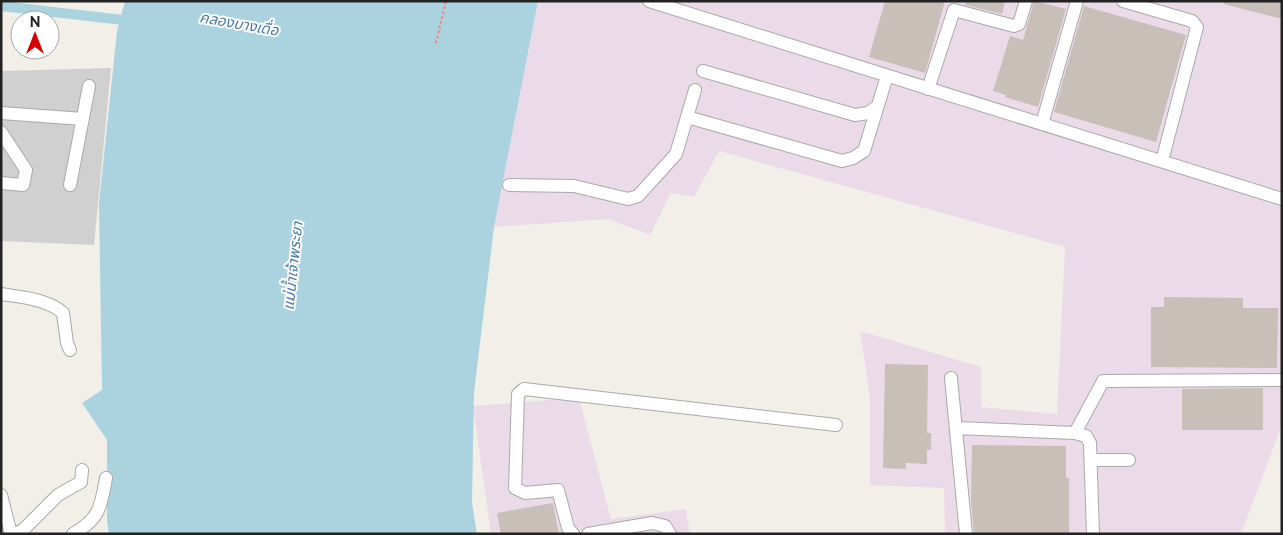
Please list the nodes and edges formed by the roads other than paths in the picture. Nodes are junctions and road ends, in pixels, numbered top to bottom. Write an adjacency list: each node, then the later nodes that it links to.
1 (649, 1): 6 (street)
2 (1026, 1): 8 (street)
3 (1077, 1): 14 (street)
4 (1123, 1): 16 (street)
5 (704, 71): 10 (street)
6 (887, 76): 8 (street); 10 (street)
7 (89, 86): 13 (street)
8 (928, 88): 14 (street)
9 (695, 90): 12 (street)
10 (878, 106): 12 (street)
11 (1, 114): 13 (street)
12 (687, 117): 19 (street)
13 (83, 119): 18 (street)
14 (1042, 124): 16 (street)
15 (1, 132): 17 (street)
16 (1162, 161): 20 (street)
17 (1, 183)
18 (70, 185)
19 (509, 185)
20 (1282, 199)
21 (1, 294): 22 (street)
22 (70, 350)
23 (951, 378): 26 (street)
24 (1282, 380): 27 (street)
25 (836, 424): 36 (street)
26 (956, 428): 27 (street); 39 (street)
27 (1075, 433): 28 (street)
28 (1091, 460): 29 (street); 40 (street)
29 (1129, 460)
30 (82, 470): 34 (street)
31 (106, 478): 35 (street)
32 (2, 497): 33 (street)
33 (11, 534)
34 (16, 534)
35 (73, 534)
36 (573, 534)
37 (588, 534): 38 (street)
38 (670, 534)
39 (966, 534)
40 (1093, 534)

